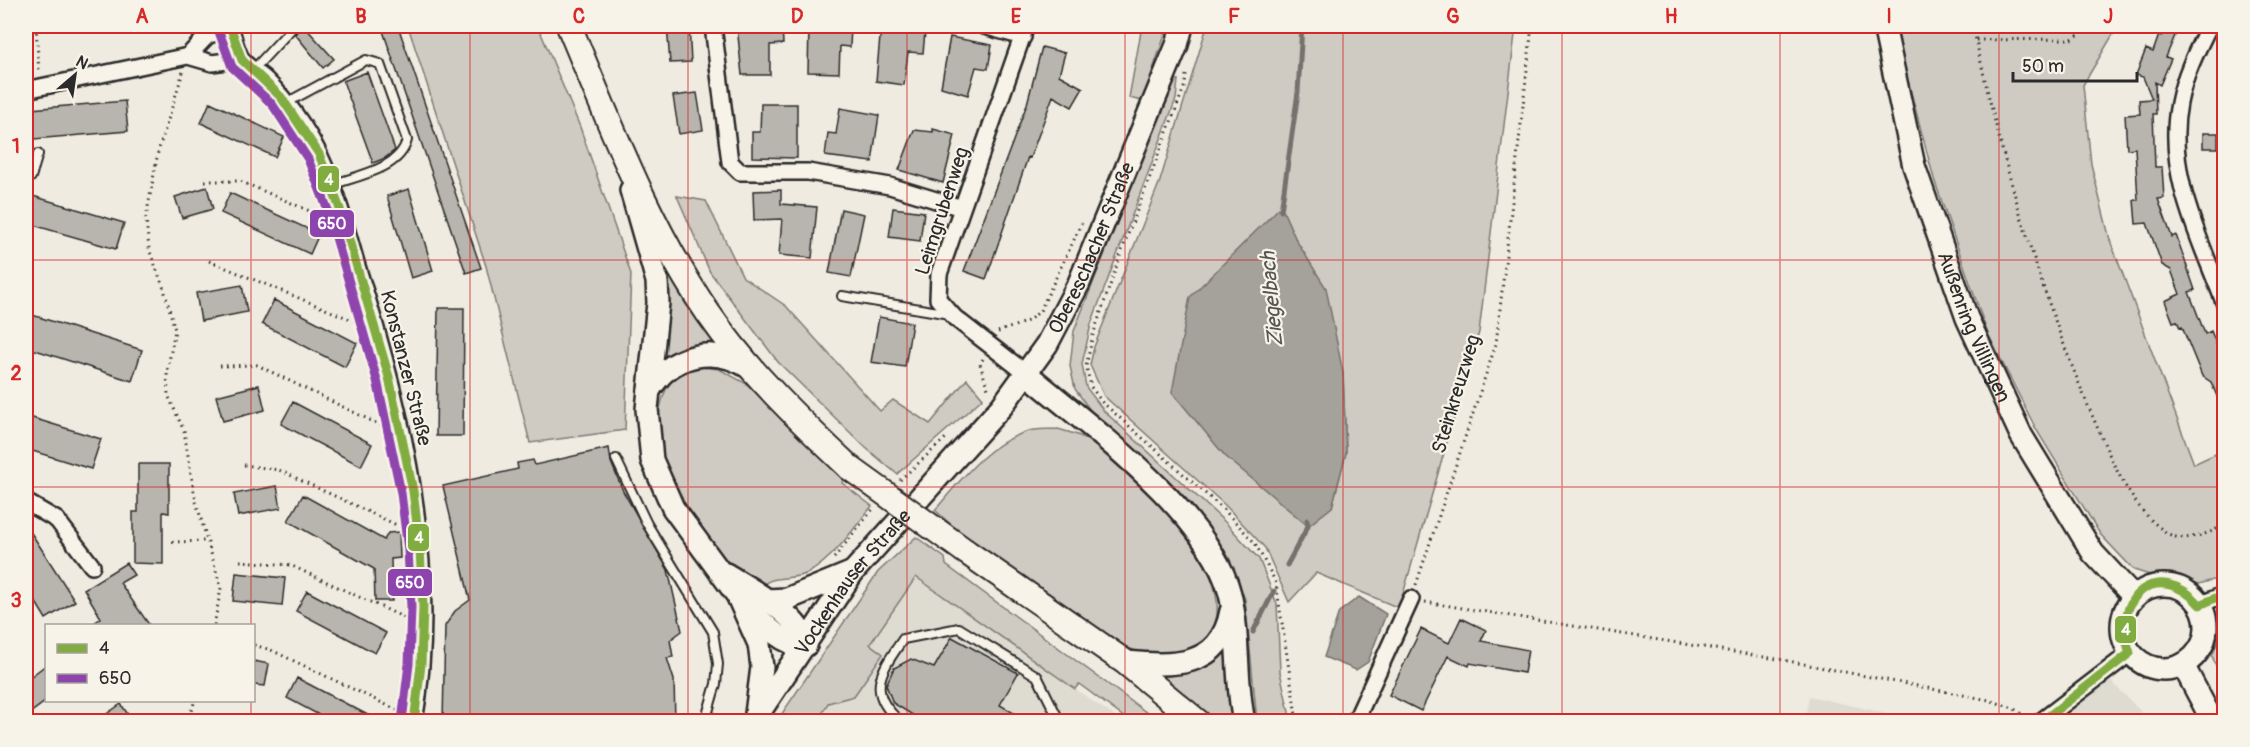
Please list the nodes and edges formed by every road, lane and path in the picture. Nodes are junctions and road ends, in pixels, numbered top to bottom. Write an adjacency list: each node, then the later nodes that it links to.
1 (36, 26): 17 (path)
2 (230, 26): 15 (street); 16 (street)
3 (294, 26): 16 (lane)
4 (569, 26): 19 (main road)
5 (713, 26): 24 (street)
6 (984, 26): 12 (street)
7 (1532, 26): 53 (path, Steinkreuzweg)
8 (1884, 26): 52 (main road, Außenring Villingen)
9 (1974, 26): 14 (path)
10 (2092, 26): 14 (path)
11 (2209, 26): 29 (street)
12 (1024, 31): 24 (street, Leimgrubenweg)
13 (1179, 35): 35 (main road, Obereschacher Straße); 75 (path)
14 (1976, 40): 42 (path)
15 (188, 56): 16 (street); 17 (street); 44 (path)
16 (248, 64): 18 (street, Konstanzer Straße)
17 (33, 88)
18 (286, 103): 23 (street, Konstanzer Straße); 23 (lane)
19 (606, 113): 34 (main road); 36 (main road)
20 (38, 154): 21 (lane)
21 (26, 176)
22 (205, 181): 26 (path)
23 (332, 185): 26 (street, Konstanzer Straße)
24 (962, 208): 30 (street, Leimgrubenweg)
25 (1084, 217): 32 (path)
26 (345, 226): 31 (street, Konstanzer Straße)
27 (209, 261): 31 (path)
28 (842, 296): 30 (lane)
29 (2224, 302)
30 (952, 315): 35 (street, Leimgrubenweg)
31 (378, 331): 37 (street, Konstanzer Straße)
32 (999, 331)
33 (220, 366): 37 (path)
34 (752, 369): 36 (main road); 62 (main road, bridge)
35 (1027, 374): 38 (main road, Obereschacher Straße); 55 (main road)
36 (649, 392): 48 (main road)
37 (401, 436): 43 (street, Konstanzer Straße)
38 (963, 449): 49 (main road, Vockenhauser Straße)
39 (616, 459): 70 (lane)
40 (244, 465): 43 (path)
41 (26, 502): 47 (street)
42 (2224, 522)
43 (418, 535): 58 (street, Konstanzer Straße)
44 (207, 541): 45 (path); 57 (path)
45 (172, 542)
46 (240, 561): 58 (path)
47 (92, 567)
48 (719, 569): 51 (main road); 54 (main road)
49 (853, 572): 54 (main road); 60 (main road, Vockenhauser Straße)
50 (2224, 594): 56 (street)
51 (737, 596): 60 (main road); 67 (main road)
52 (2134, 597): 56 (main road); 61 (main road)
53 (1411, 599): 76 (street); 77 (path)
54 (767, 600): 60 (main road)
55 (1232, 605): 62 (main road); 74 (main road)
56 (2200, 605): 63 (main road)
57 (214, 624)
58 (422, 626): 66 (street, Konstanzer Straße)
59 (255, 645): 66 (path)
60 (806, 645): 67 (main road, Vockenhauser Straße)
61 (2130, 653): 63 (main road); 78 (street)
62 (1125, 663): 73 (main road)
63 (2183, 665): 79 (main road)
64 (194, 702): 68 (path)
65 (220, 718): 69 (path)
66 (414, 720)
67 (754, 720)
68 (188, 722)
69 (229, 722)
70 (705, 722)
71 (901, 722): 72 (lane)
72 (1060, 722)
73 (1198, 722)
74 (1244, 722)
75 (1297, 722)
76 (1354, 722)
77 (2033, 722)
78 (2040, 722)
79 (2213, 722)

